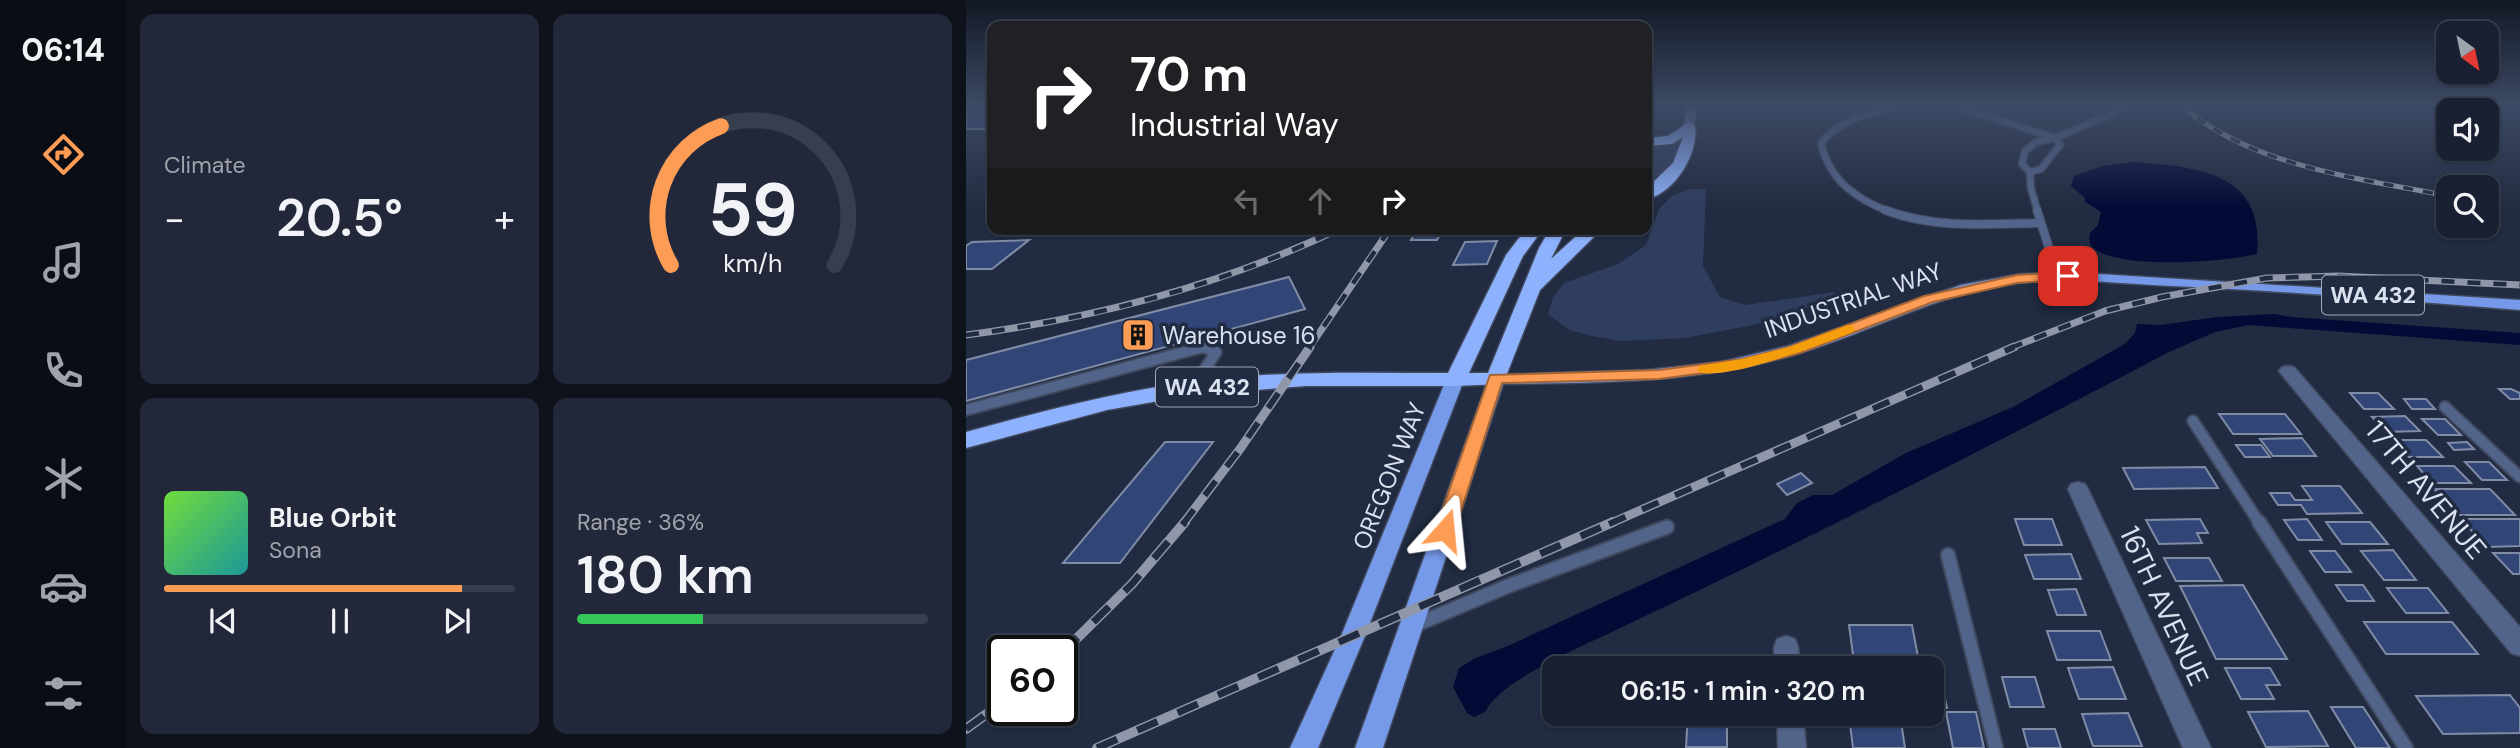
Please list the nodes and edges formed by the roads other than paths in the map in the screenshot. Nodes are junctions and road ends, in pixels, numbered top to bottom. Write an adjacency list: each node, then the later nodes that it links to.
1 (1672, 140): 6 (highway)
2 (1691, 140): 8 (highway)
3 (1824, 140): 9 (lane)
4 (2046, 140): 7 (lane)
5 (2056, 140): 7 (lane)
6 (1652, 142)
7 (2030, 172): 9 (lane)
8 (1652, 191)
9 (2041, 223): 13 (lane)
10 (1530, 235): 18 (highway, OREGON WAY)
11 (1555, 235): 14 (highway)
12 (1587, 235): 14 (highway)
13 (2057, 277): 15 (main road, INDUSTRIAL WAY / WA 432); 17 (main road, INDUSTRIAL WAY / WA 432)
14 (1529, 294): 17 (highway)
15 (2520, 305)
16 (2288, 371): 29 (street, 17TH AVENUE)
17 (1496, 379): 18 (highway, INDUSTRIAL WAY / WA 432); 28 (main road)
18 (1455, 380): 19 (highway, WA 432); 31 (main road, OREGON WAY)
19 (1193, 388): 21 (lane); 23 (highway, WA 432)
20 (2445, 407): 24 (lane)
21 (966, 410)
22 (2193, 421): 36 (lane)
23 (966, 440)
24 (2520, 477)
25 (2078, 489): 35 (street, 16TH AVENUE)
26 (1667, 527): 28 (lane)
27 (1948, 555): 34 (lane)
28 (1413, 626): 32 (main road)
29 (2520, 645)
30 (1790, 726): 33 (street)
31 (1304, 748)
32 (1369, 748)
33 (1791, 748)
34 (1996, 748)
35 (2197, 748)
36 (2406, 748)

